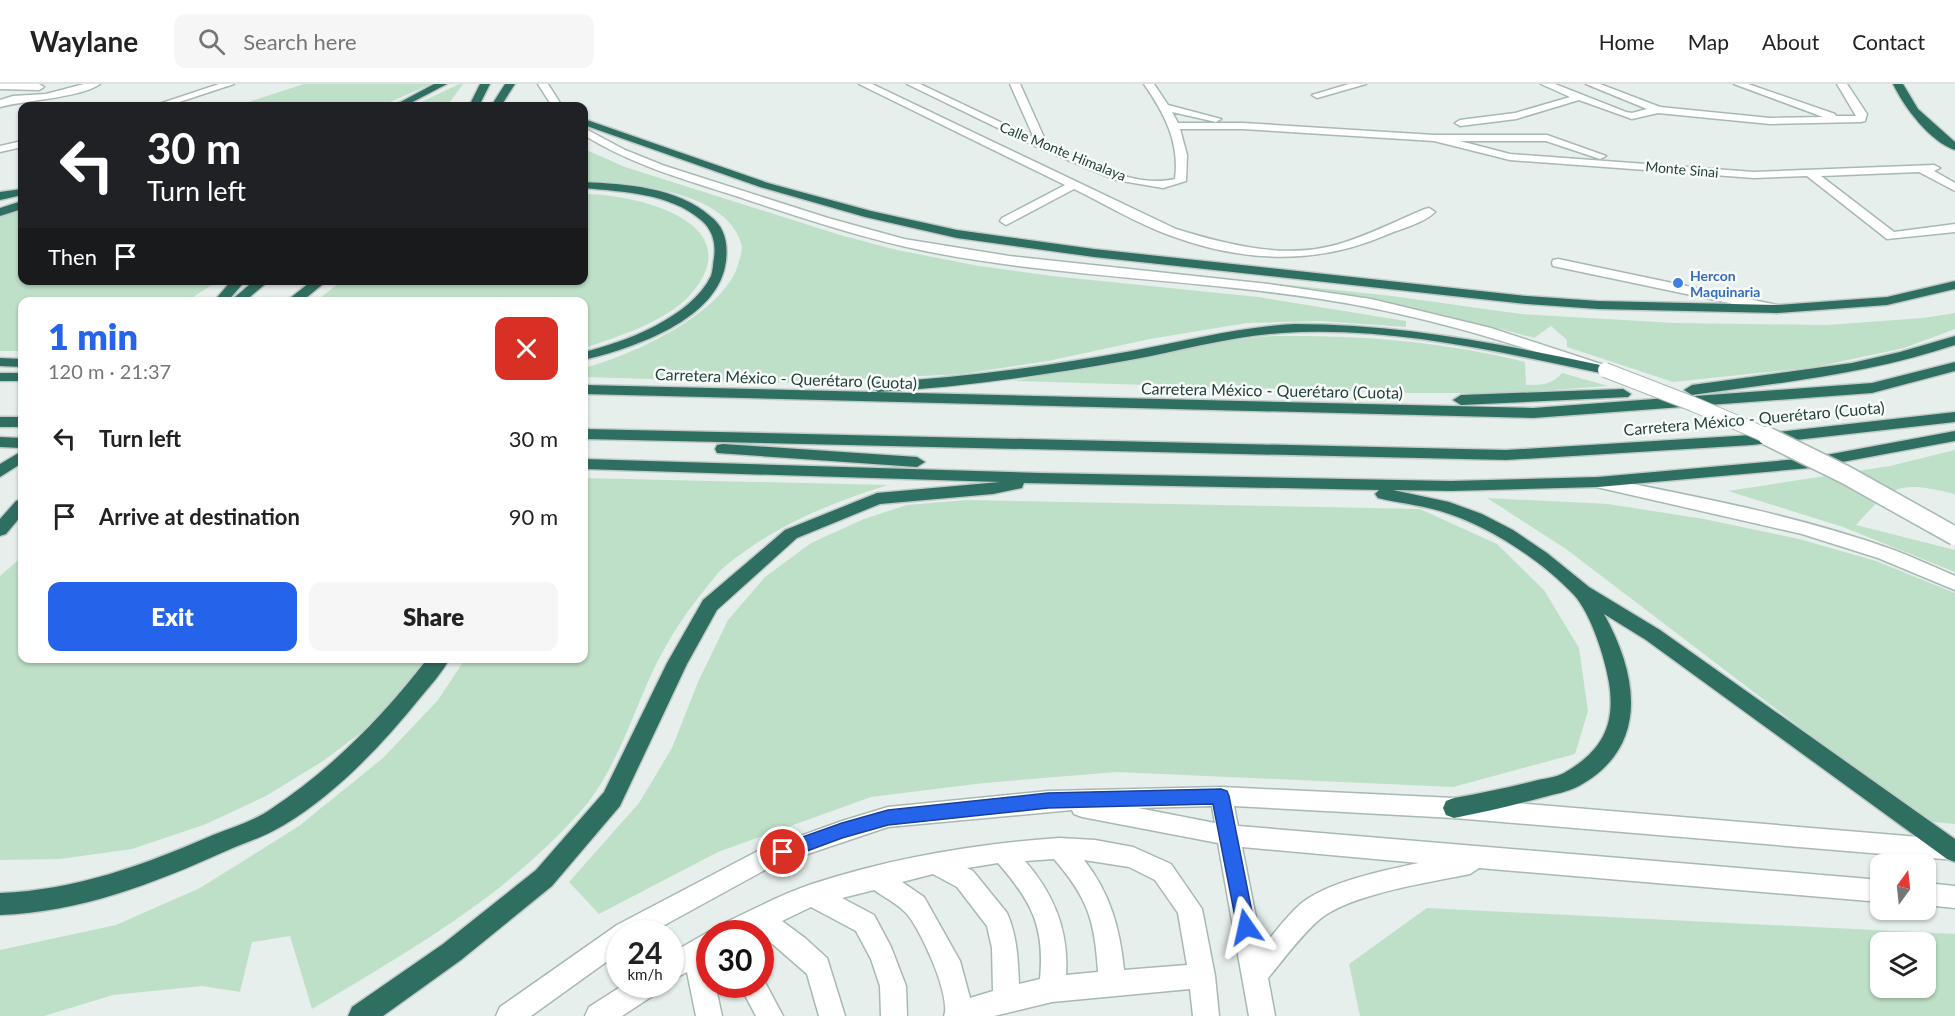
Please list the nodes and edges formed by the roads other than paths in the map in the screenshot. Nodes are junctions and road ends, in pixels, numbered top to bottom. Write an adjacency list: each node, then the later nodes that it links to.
1 (95, 84): 21 (street)
2 (229, 84): 22 (street)
3 (442, 84): 23 (highway)
4 (485, 84): 24 (highway)
5 (510, 84): 25 (highway)
6 (543, 84): 26 (street)
7 (864, 84): 44 (street)
8 (912, 84): 38 (street, Calle Monte Himalaya)
9 (1015, 84): 38 (street)
10 (1149, 84): 28 (street, Calle Monte Himalaya)
11 (1361, 84): 19 (street)
12 (1546, 84): 20 (street)
13 (1591, 84): 29 (street)
14 (1739, 84): 30 (street)
15 (1842, 84): 30 (street)
16 (1898, 84): 39 (highway)
17 (42, 85): 18 (street); 21 (street)
18 (0, 86)
19 (1317, 95)
20 (1580, 97): 29 (street); 32 (street)
21 (13, 99): 27 (street)
22 (171, 102)
23 (406, 102)
24 (476, 102)
25 (499, 102)
26 (554, 102)
27 (0, 104)
28 (1166, 106): 33 (street, Calle Monte Himalaya); 34 (street, Monte Sinai)
29 (1658, 110): 30 (street)
30 (1845, 121)
31 (588, 123): 63 (highway)
32 (1460, 123)
33 (1176, 126): 34 (street, Monte Sinai); 38 (street, Calle Monte Himalaya)
34 (1243, 126): 36 (street, Monte Sinai)
35 (588, 134): 65 (street)
36 (1434, 138): 41 (street, Monte Sinai); 41 (street, Monte Sinai)
37 (18, 145): 40 (street)
38 (1043, 146)
39 (1955, 147)
40 (0, 149)
41 (1622, 164): 42 (street, Monte Sinai)
42 (1810, 173): 45 (street, Monte Sinai); 52 (street)
43 (588, 185): 66 (highway)
44 (1074, 185): 49 (street); 51 (street)
45 (1955, 188)
46 (18, 193): 47 (highway)
47 (0, 196)
48 (18, 207): 50 (highway)
49 (1429, 212)
50 (0, 213)
51 (1006, 221)
52 (1955, 228)
53 (1558, 264): 63 (street)
54 (235, 285): 59 (highway)
55 (257, 285): 60 (highway)
56 (308, 285): 61 (highway)
57 (315, 285): 62 (highway)
58 (1955, 285): 63 (highway)
59 (224, 297)
60 (242, 297)
61 (295, 297)
62 (297, 297)
63 (1777, 309)
64 (1955, 340): 75 (highway)
65 (1537, 351): 70 (highway); 74 (highway)
66 (588, 355)
67 (0, 362): 68 (highway)
68 (18, 363)
69 (1955, 366): 75 (highway, Carretera México - Querétaro (Cuota))
70 (1605, 370): 94 (street, bridge)
71 (0, 377): 72 (highway)
72 (18, 377)
73 (588, 390): 74 (highway, Carretera México - Querétaro (Cuota))
74 (615, 391): 75 (highway, Carretera México - Querétaro (Cuota))
75 (1035, 403)
76 (1955, 417): 80 (highway, Carretera México - Querétaro (Cuota))
77 (0, 422): 78 (highway)
78 (18, 422)
79 (588, 434): 80 (highway, Carretera México - Querétaro (Cuota))
80 (622, 435): 87 (highway)
81 (1955, 436): 88 (highway)
82 (0, 442): 83 (highway)
83 (18, 443)
84 (18, 459): 86 (highway)
85 (588, 464): 87 (highway)
86 (0, 472)
87 (1041, 478): 89 (highway); 127 (highway)
88 (1598, 482): 89 (highway); 95 (street)
89 (1317, 484): 96 (highway)
90 (18, 506): 92 (highway)
91 (18, 508): 93 (highway)
92 (0, 519)
93 (0, 530)
94 (1955, 536)
95 (1955, 583)
96 (1582, 592): 100 (highway); 103 (highway)
97 (436, 663): 112 (highway)
98 (1221, 796): 99 (street); 100 (street); 101 (street)
99 (1048, 801): 101 (street); 114 (street)
100 (1454, 808): 103 (street)
101 (1227, 835): 105 (street); 117 (street)
102 (1059, 848): 104 (street); 118 (street); 119 (street)
103 (1953, 850)
104 (1002, 852): 106 (street); 120 (street)
105 (1490, 859): 108 (street); 117 (street)
106 (935, 863): 107 (street); 124 (street)
107 (876, 878): 109 (street); 126 (street)
108 (1870, 890)
109 (812, 895): 113 (street); 132 (street)
110 (1936, 895): 111 (street)
111 (1955, 897)
112 (0, 904)
113 (758, 918): 115 (street); 131 (street)
114 (650, 920)
115 (754, 920)
116 (606, 947): 128 (street)
117 (1255, 973): 134 (street)
118 (1202, 976): 119 (street); 133 (street)
119 (1112, 984): 120 (street)
120 (1052, 989): 124 (street)
121 (626, 998): 129 (street)
122 (710, 998): 125 (street)
123 (760, 998): 130 (street)
124 (1006, 999): 126 (street)
125 (710, 1015)
126 (959, 1015)
127 (361, 1016)
128 (508, 1016)
129 (598, 1016)
130 (770, 1016)
131 (832, 1016)
132 (894, 1016)
133 (1206, 1016)
134 (1262, 1016)

